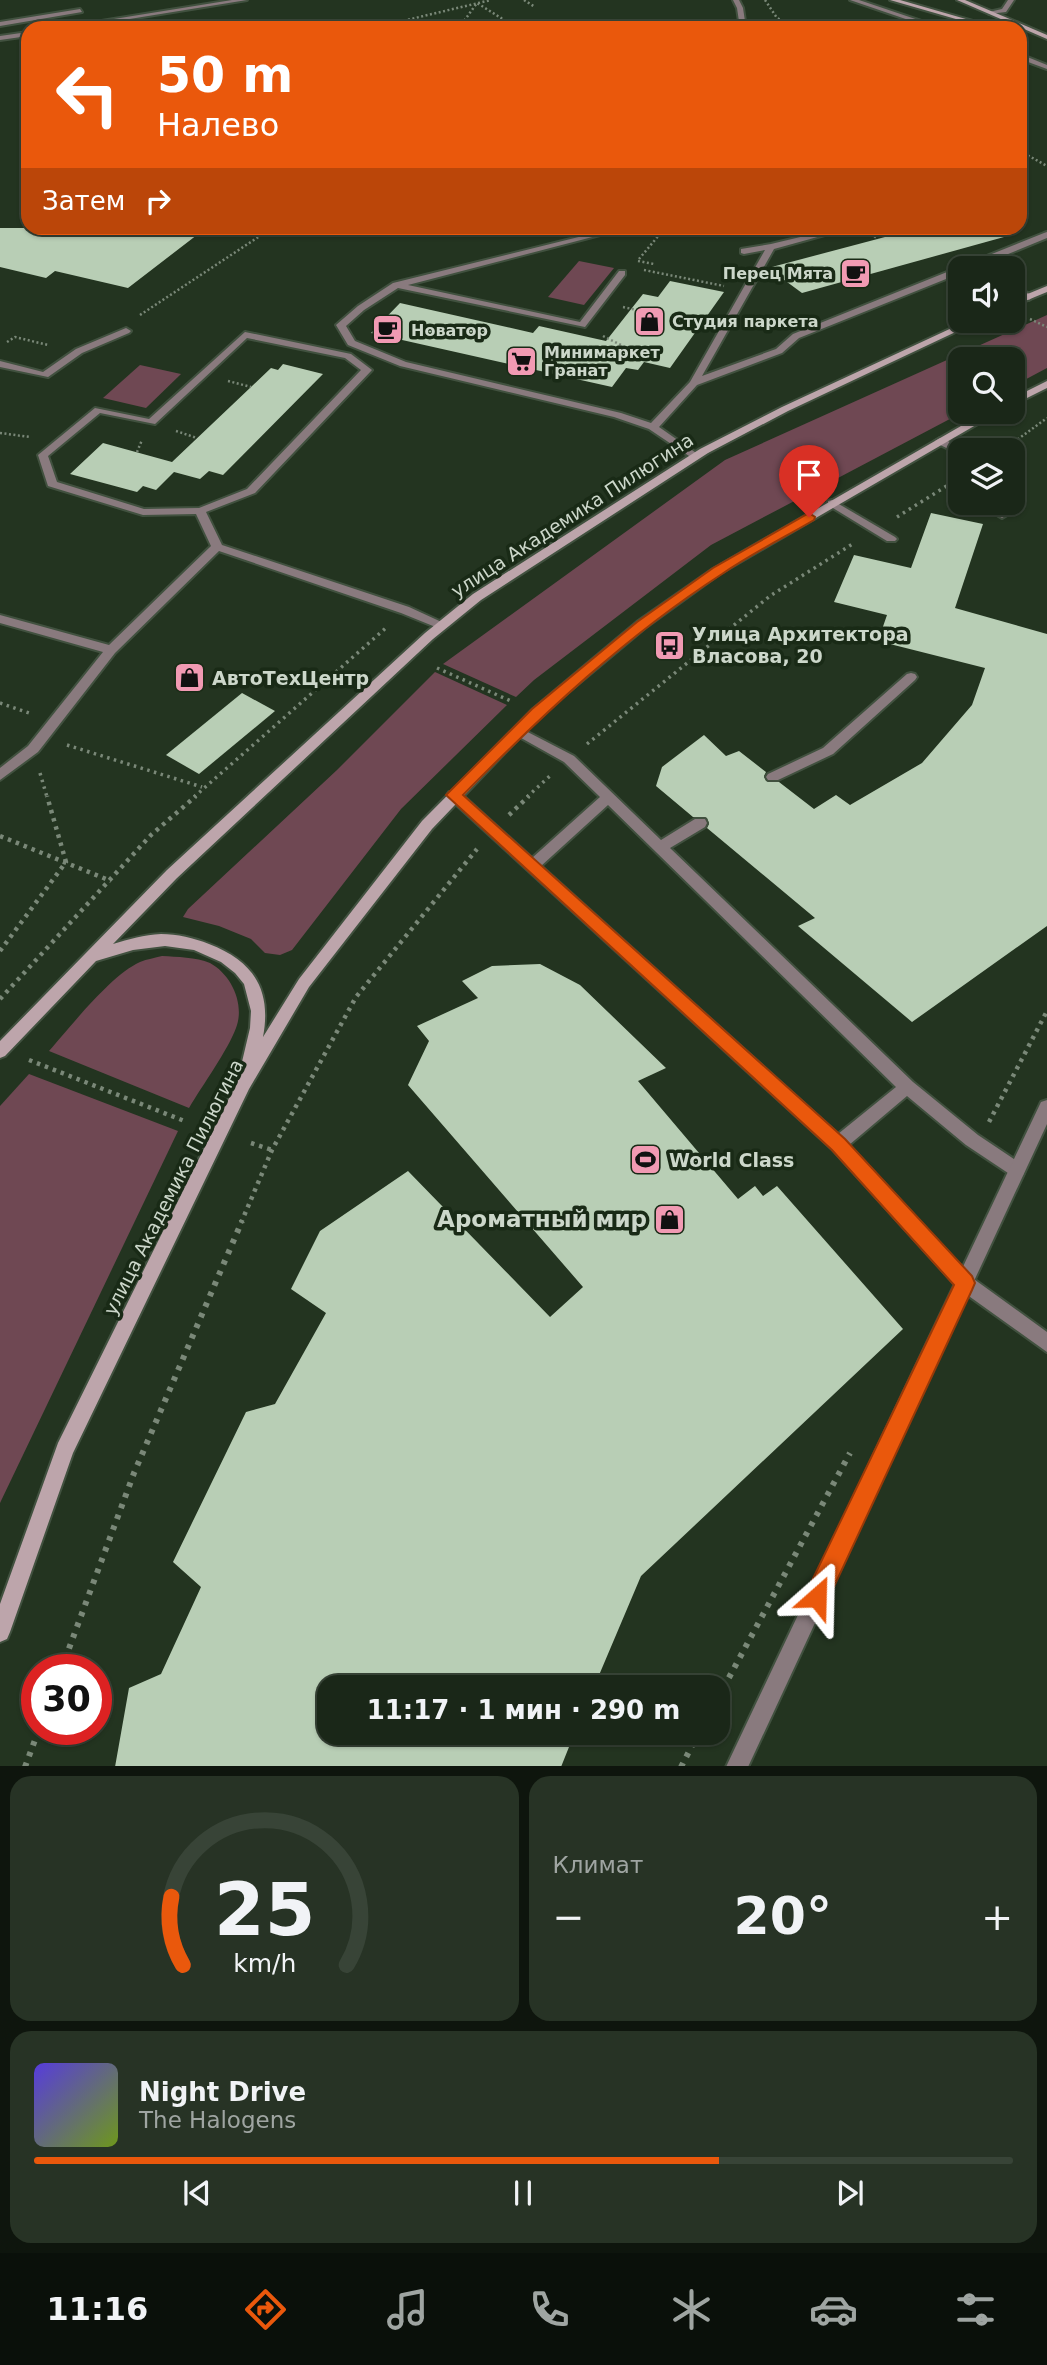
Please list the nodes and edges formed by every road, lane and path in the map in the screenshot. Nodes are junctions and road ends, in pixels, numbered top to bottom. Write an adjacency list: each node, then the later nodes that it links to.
1 (244, 0): 14 (street)
2 (491, 0): 10 (path)
3 (524, 0): 11 (path)
4 (736, 0): 18 (street)
5 (765, 0): 19 (path)
6 (853, 0): 20 (street)
7 (893, 0): 21 (street)
8 (960, 0): 12 (street)
9 (1011, 0): 12 (street)
10 (477, 3): 15 (path); 16 (path); 17 (path)
11 (535, 7)
12 (991, 13): 22 (street)
13 (88, 21): 23 (street)
14 (103, 21)
15 (402, 21)
16 (464, 21)
17 (506, 21)
18 (742, 21)
19 (783, 21)
20 (918, 21)
21 (969, 21)
22 (1008, 21)
23 (0, 24)
24 (1027, 30): 28 (street)
25 (21, 35): 27 (street)
26 (1027, 36): 28 (street)
27 (0, 38)
28 (1047, 40)
29 (1027, 59): 30 (street)
30 (1047, 67)
31 (1027, 155): 32 (path)
32 (1047, 166)
33 (1044, 231): 41 (street)
34 (261, 235): 53 (path)
35 (595, 235): 47 (street)
36 (659, 235): 39 (path)
37 (818, 235): 38 (street)
38 (771, 247): 40 (street); 59 (street)
39 (648, 249)
40 (744, 251)
41 (991, 256)
42 (637, 261): 43 (path)
43 (654, 264)
44 (642, 270): 48 (path)
45 (622, 273): 47 (street)
46 (948, 275): 59 (street)
47 (396, 285): 64 (street)
48 (732, 288)
49 (1047, 289): 51 (street)
50 (1025, 295): 51 (street)
51 (1029, 297): 52 (street)
52 (1025, 298)
53 (135, 318)
54 (127, 331): 58 (street)
55 (948, 333): 68 (street, улица Академика Пилюгина)
56 (0, 346): 57 (path)
57 (50, 346)
58 (0, 364)
59 (694, 383): 64 (street)
60 (1047, 384): 61 (street)
61 (1025, 396)
62 (1047, 418): 65 (path)
63 (971, 424): 66 (street, улица Академика Пилюгина)
64 (653, 426): 68 (street)
65 (1020, 438)
66 (940, 441): 67 (street); 70 (street, улица Академика Пилюгина)
67 (948, 445)
68 (695, 457): 76 (street, улица Академика Пилюгина)
69 (948, 485): 72 (path)
70 (832, 503): 72 (street); 82 (street, улица Академика Пилюгина)
71 (200, 511): 71 (street); 74 (street)
72 (877, 529): 73 (street); 85 (path)
73 (891, 539)
74 (217, 547): 76 (street); 78 (street)
75 (0, 619): 78 (street)
76 (442, 625): 99 (street, улица Академика Пилюгина)
77 (381, 643): 88 (path)
78 (111, 650): 83 (street)
79 (437, 668): 81 (path)
80 (911, 677): 87 (street)
81 (516, 703)
82 (518, 731): 85 (street); 89 (street, улица Академика Пилюгина)
83 (41, 738): 84 (street); 88 (path)
84 (33, 749): 86 (street); 95 (path)
85 (569, 759): 90 (street); 92 (path)
86 (0, 775)
87 (773, 778)
88 (203, 787): 97 (path)
89 (454, 795): 92 (street); 104 (street, улица Академика Пилюгина)
90 (607, 799): 94 (street); 96 (street)
91 (700, 823): 94 (street)
92 (494, 830): 96 (street); 111 (path)
93 (0, 836): 95 (path)
94 (660, 848): 105 (street)
95 (66, 862): 97 (path); 98 (path)
96 (532, 866): 110 (street)
97 (111, 881): 100 (path)
98 (0, 951)
99 (87, 959): 102 (street, улица Академика Пилюгина); 104 (street)
100 (0, 999)
101 (1047, 1011): 108 (path)
102 (0, 1051)
103 (29, 1060): 107 (path)
104 (243, 1084): 116 (street, улица Академика Пилюгина)
105 (906, 1087): 108 (street); 110 (street)
106 (1047, 1107): 112 (street)
107 (187, 1122)
108 (972, 1140): 112 (street)
109 (251, 1143): 111 (path)
110 (838, 1144): 113 (street)
111 (272, 1150): 117 (path)
112 (1017, 1170): 113 (street)
113 (965, 1283): 114 (street); 123 (street)
114 (1047, 1343)
115 (854, 1446): 118 (path)
116 (0, 1632)
117 (67, 1654)
118 (730, 1676)
119 (33, 1745): 121 (path)
120 (692, 1745): 122 (path)
121 (25, 1766)
122 (681, 1766)
123 (737, 1766)

